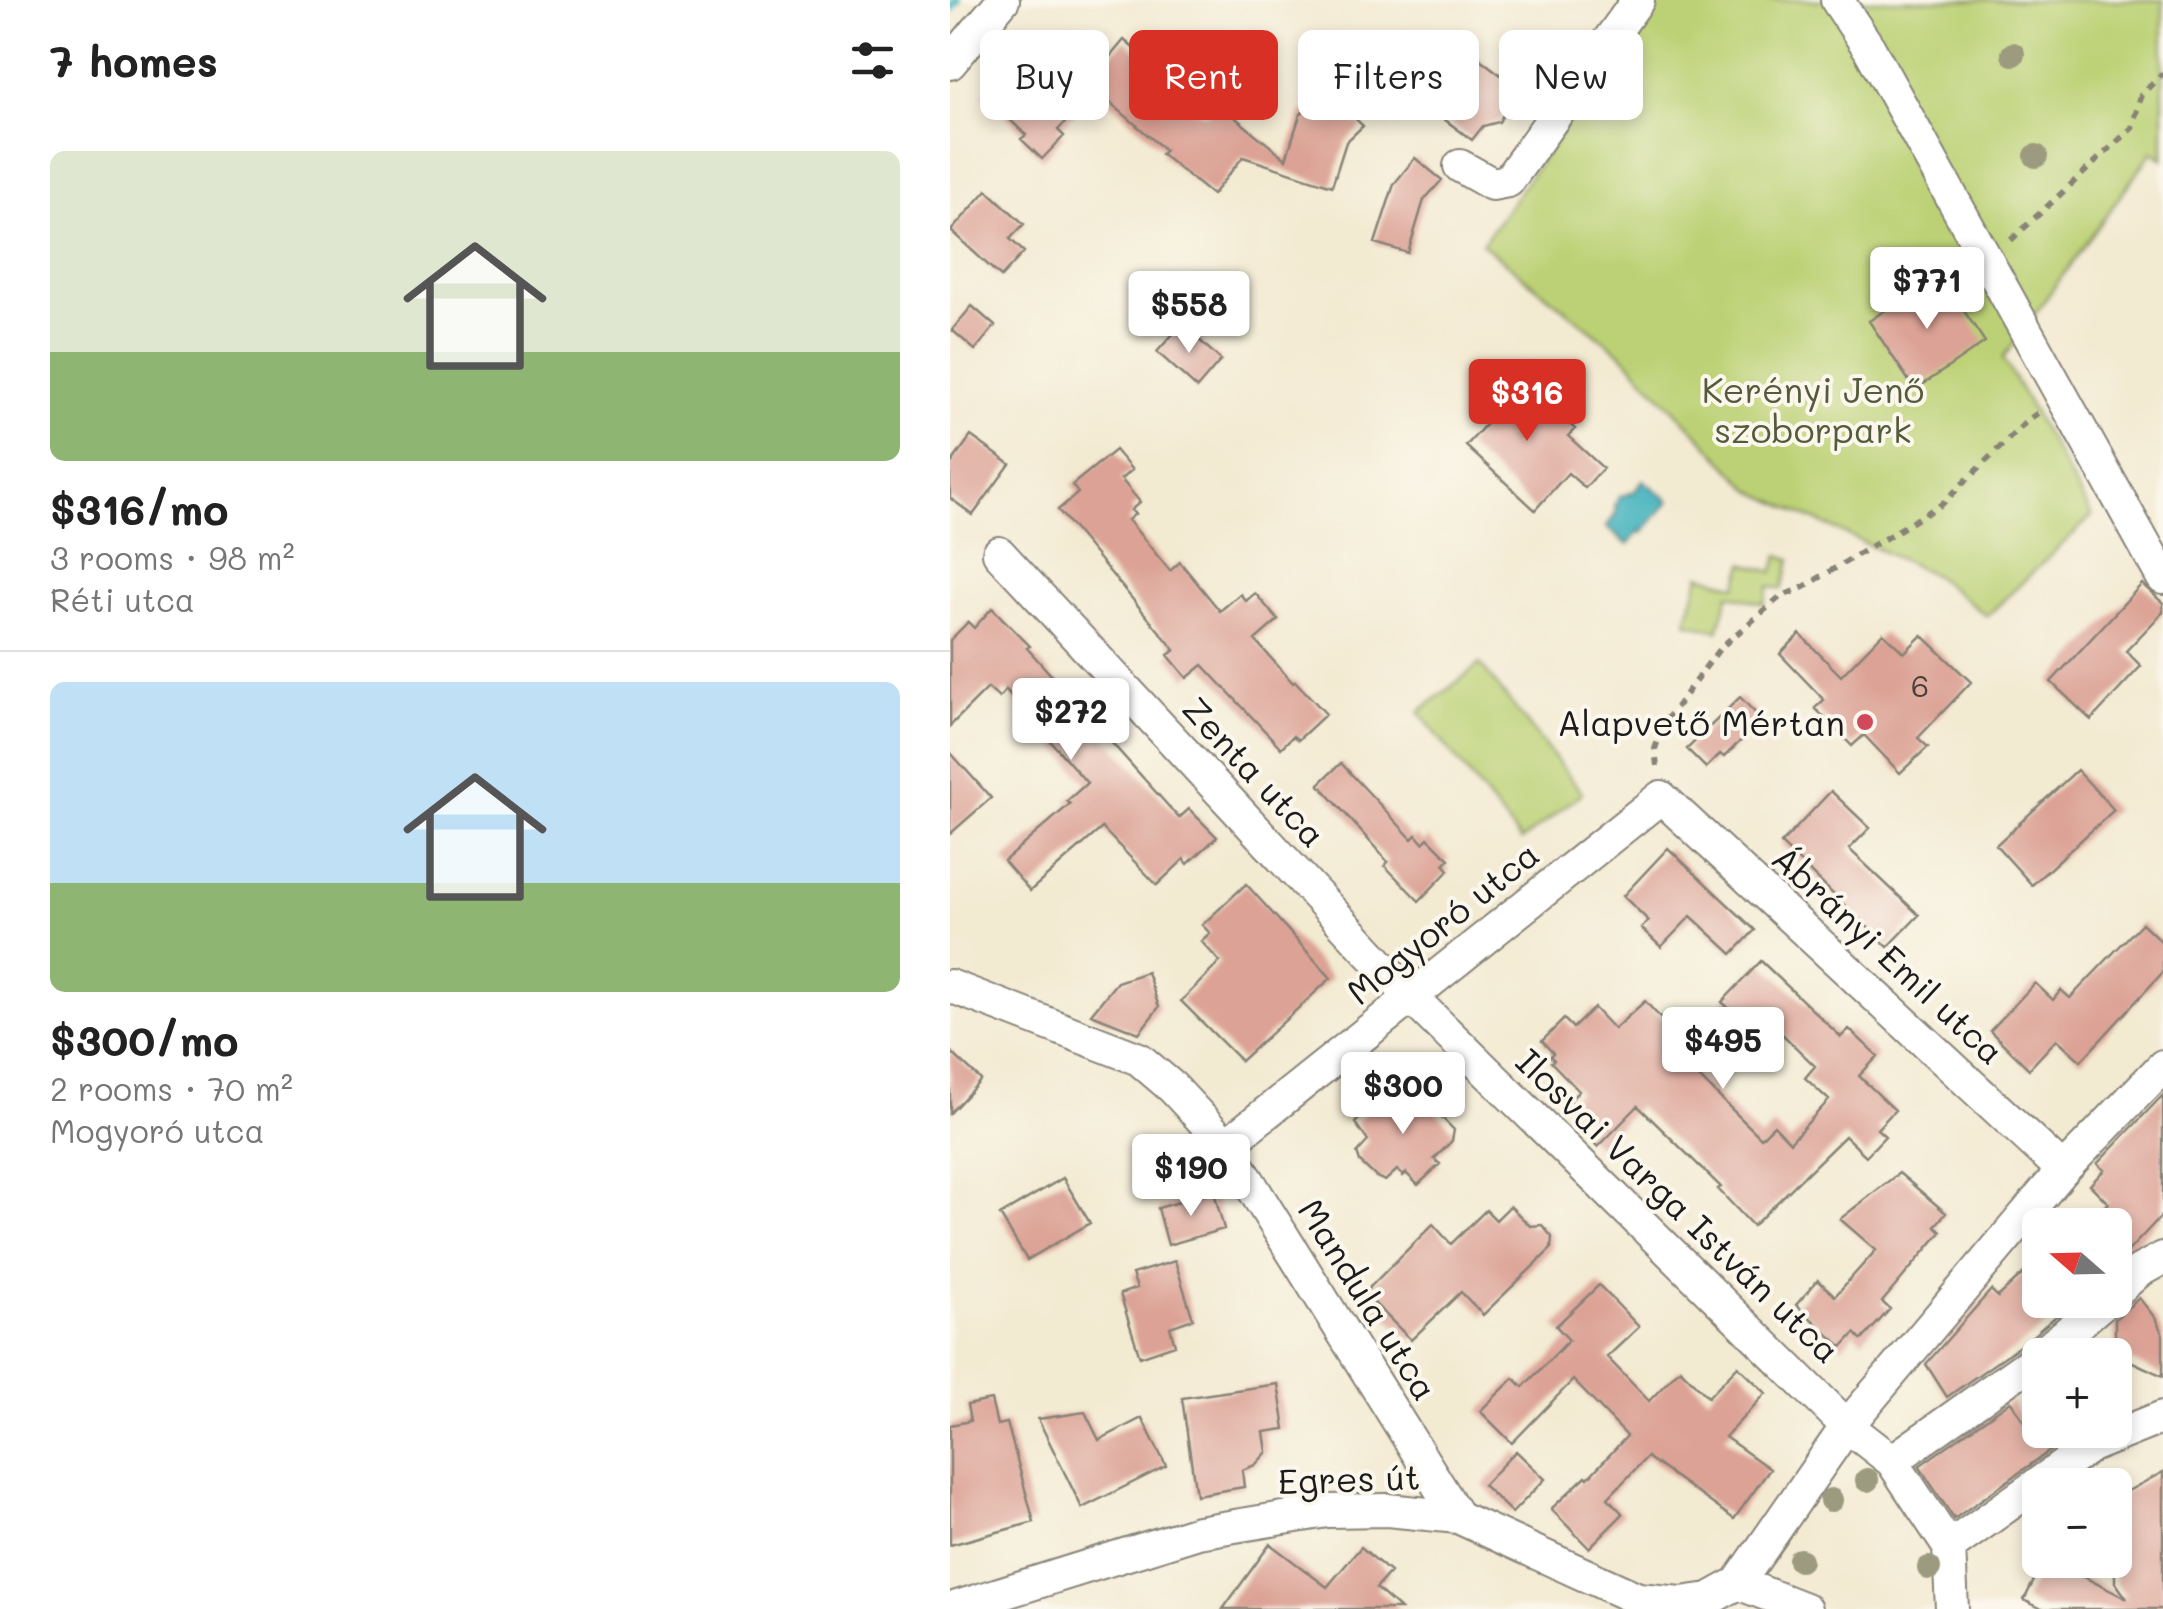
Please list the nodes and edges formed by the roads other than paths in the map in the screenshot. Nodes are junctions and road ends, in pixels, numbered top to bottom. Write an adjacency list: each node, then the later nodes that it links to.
1 (1003, 0): 4 (street)
2 (1638, 0): 5 (street)
3 (1837, 0): 7 (street)
4 (950, 63)
5 (1460, 166)
6 (999, 553): 10 (street, Zenta utca)
7 (2163, 578)
8 (1661, 797): 10 (street, Mogyoró utca); 13 (street, Ábrányi Emil utca)
9 (950, 986): 12 (street, Mandula utca)
10 (1412, 998): 12 (street, Mogyoró utca); 20 (street, Ilosvai Varga István utca)
11 (2163, 1066): 13 (street)
12 (1226, 1145): 22 (street, Mandula utca)
13 (2063, 1170): 20 (street)
14 (2163, 1258): 15 (street)
15 (2132, 1278)
16 (2085, 1318): 17 (street)
17 (2062, 1338)
18 (2022, 1369): 21 (street)
19 (2163, 1417): 23 (street)
20 (1847, 1426): 21 (street, Ilosvai Varga István utca); 24 (street)
21 (1892, 1461): 23 (street, Ilosvai Varga István utca)
22 (1458, 1517): 24 (street, Egres út); 25 (street, Egres út)
23 (1949, 1547): 27 (street)
24 (1738, 1583): 26 (street)
25 (951, 1609)
26 (1805, 1609)
27 (1952, 1609)

